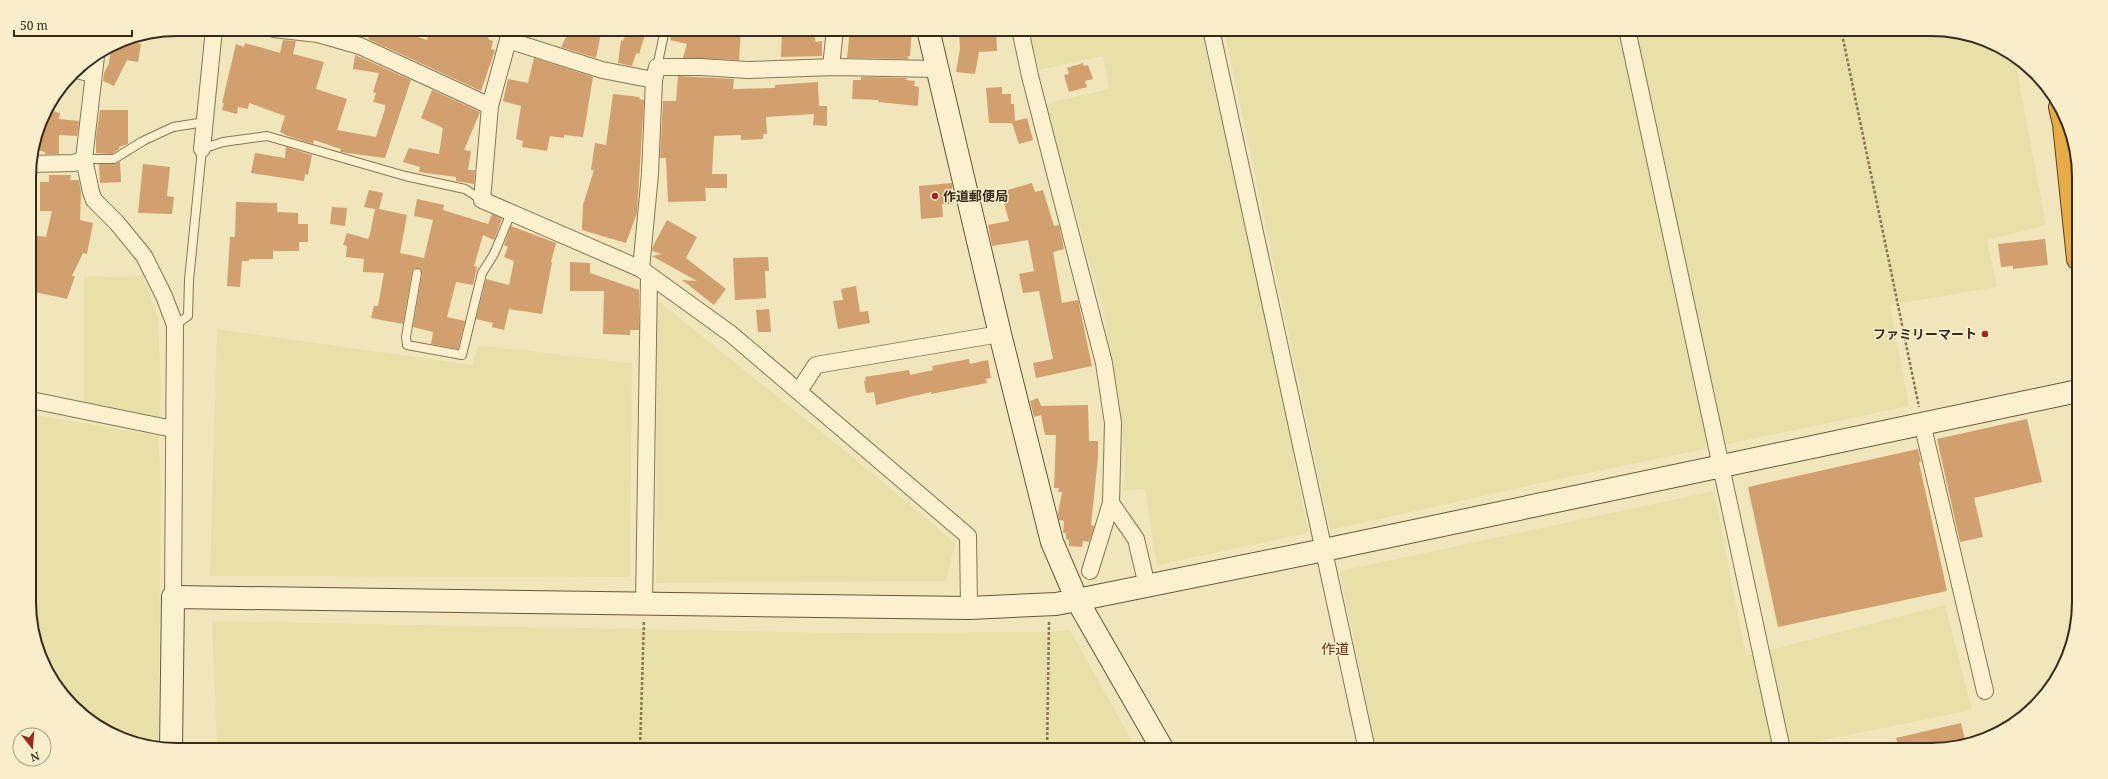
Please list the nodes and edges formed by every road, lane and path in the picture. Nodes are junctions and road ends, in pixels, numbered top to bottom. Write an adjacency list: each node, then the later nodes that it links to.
1 (213, 36): 19 (street)
2 (333, 36): 18 (street)
3 (509, 36): 18 (street)
4 (515, 36): 16 (street)
5 (664, 36): 16 (lane)
6 (833, 36): 13 (street)
7 (930, 36): 14 (street)
8 (1022, 36): 37 (street)
9 (1213, 36): 38 (street)
10 (1629, 36): 36 (street)
11 (1842, 36): 34 (path)
12 (94, 63): 17 (street)
13 (831, 67): 14 (street); 16 (street)
14 (938, 69): 30 (street)
15 (83, 72): 17 (street)
16 (656, 73): 28 (street)
17 (92, 74): 22 (street)
18 (490, 106): 24 (street)
19 (205, 122): 21 (street); 22 (lane)
20 (2065, 136): 25 (highway)
21 (202, 149): 24 (lane); 29 (lane)
22 (84, 159): 23 (street); 29 (street)
23 (36, 164)
24 (482, 200): 26 (street)
25 (2072, 201)
26 (511, 213): 27 (lane); 28 (street)
27 (417, 273)
28 (645, 273): 31 (street); 44 (street)
29 (175, 325): 35 (street)
30 (1000, 334): 31 (street); 42 (street)
31 (799, 391): 45 (street)
32 (2072, 392): 34 (street)
33 (36, 401): 35 (street)
34 (1922, 423): 36 (street); 46 (street)
35 (173, 429): 41 (street)
36 (1721, 466): 38 (street); 52 (street)
37 (1111, 503): 39 (street); 40 (street)
38 (1324, 550): 40 (street); 51 (street)
39 (1090, 570)
40 (1147, 586): 42 (street)
41 (173, 597): 44 (street); 47 (street)
42 (1077, 600): 43 (street); 50 (street)
43 (1048, 604): 45 (street); 49 (path)
44 (644, 605): 45 (street); 48 (path)
45 (969, 608)
46 (1985, 691)
47 (171, 743)
48 (640, 743)
49 (1048, 743)
50 (1160, 743)
51 (1365, 743)
52 (1780, 743)

